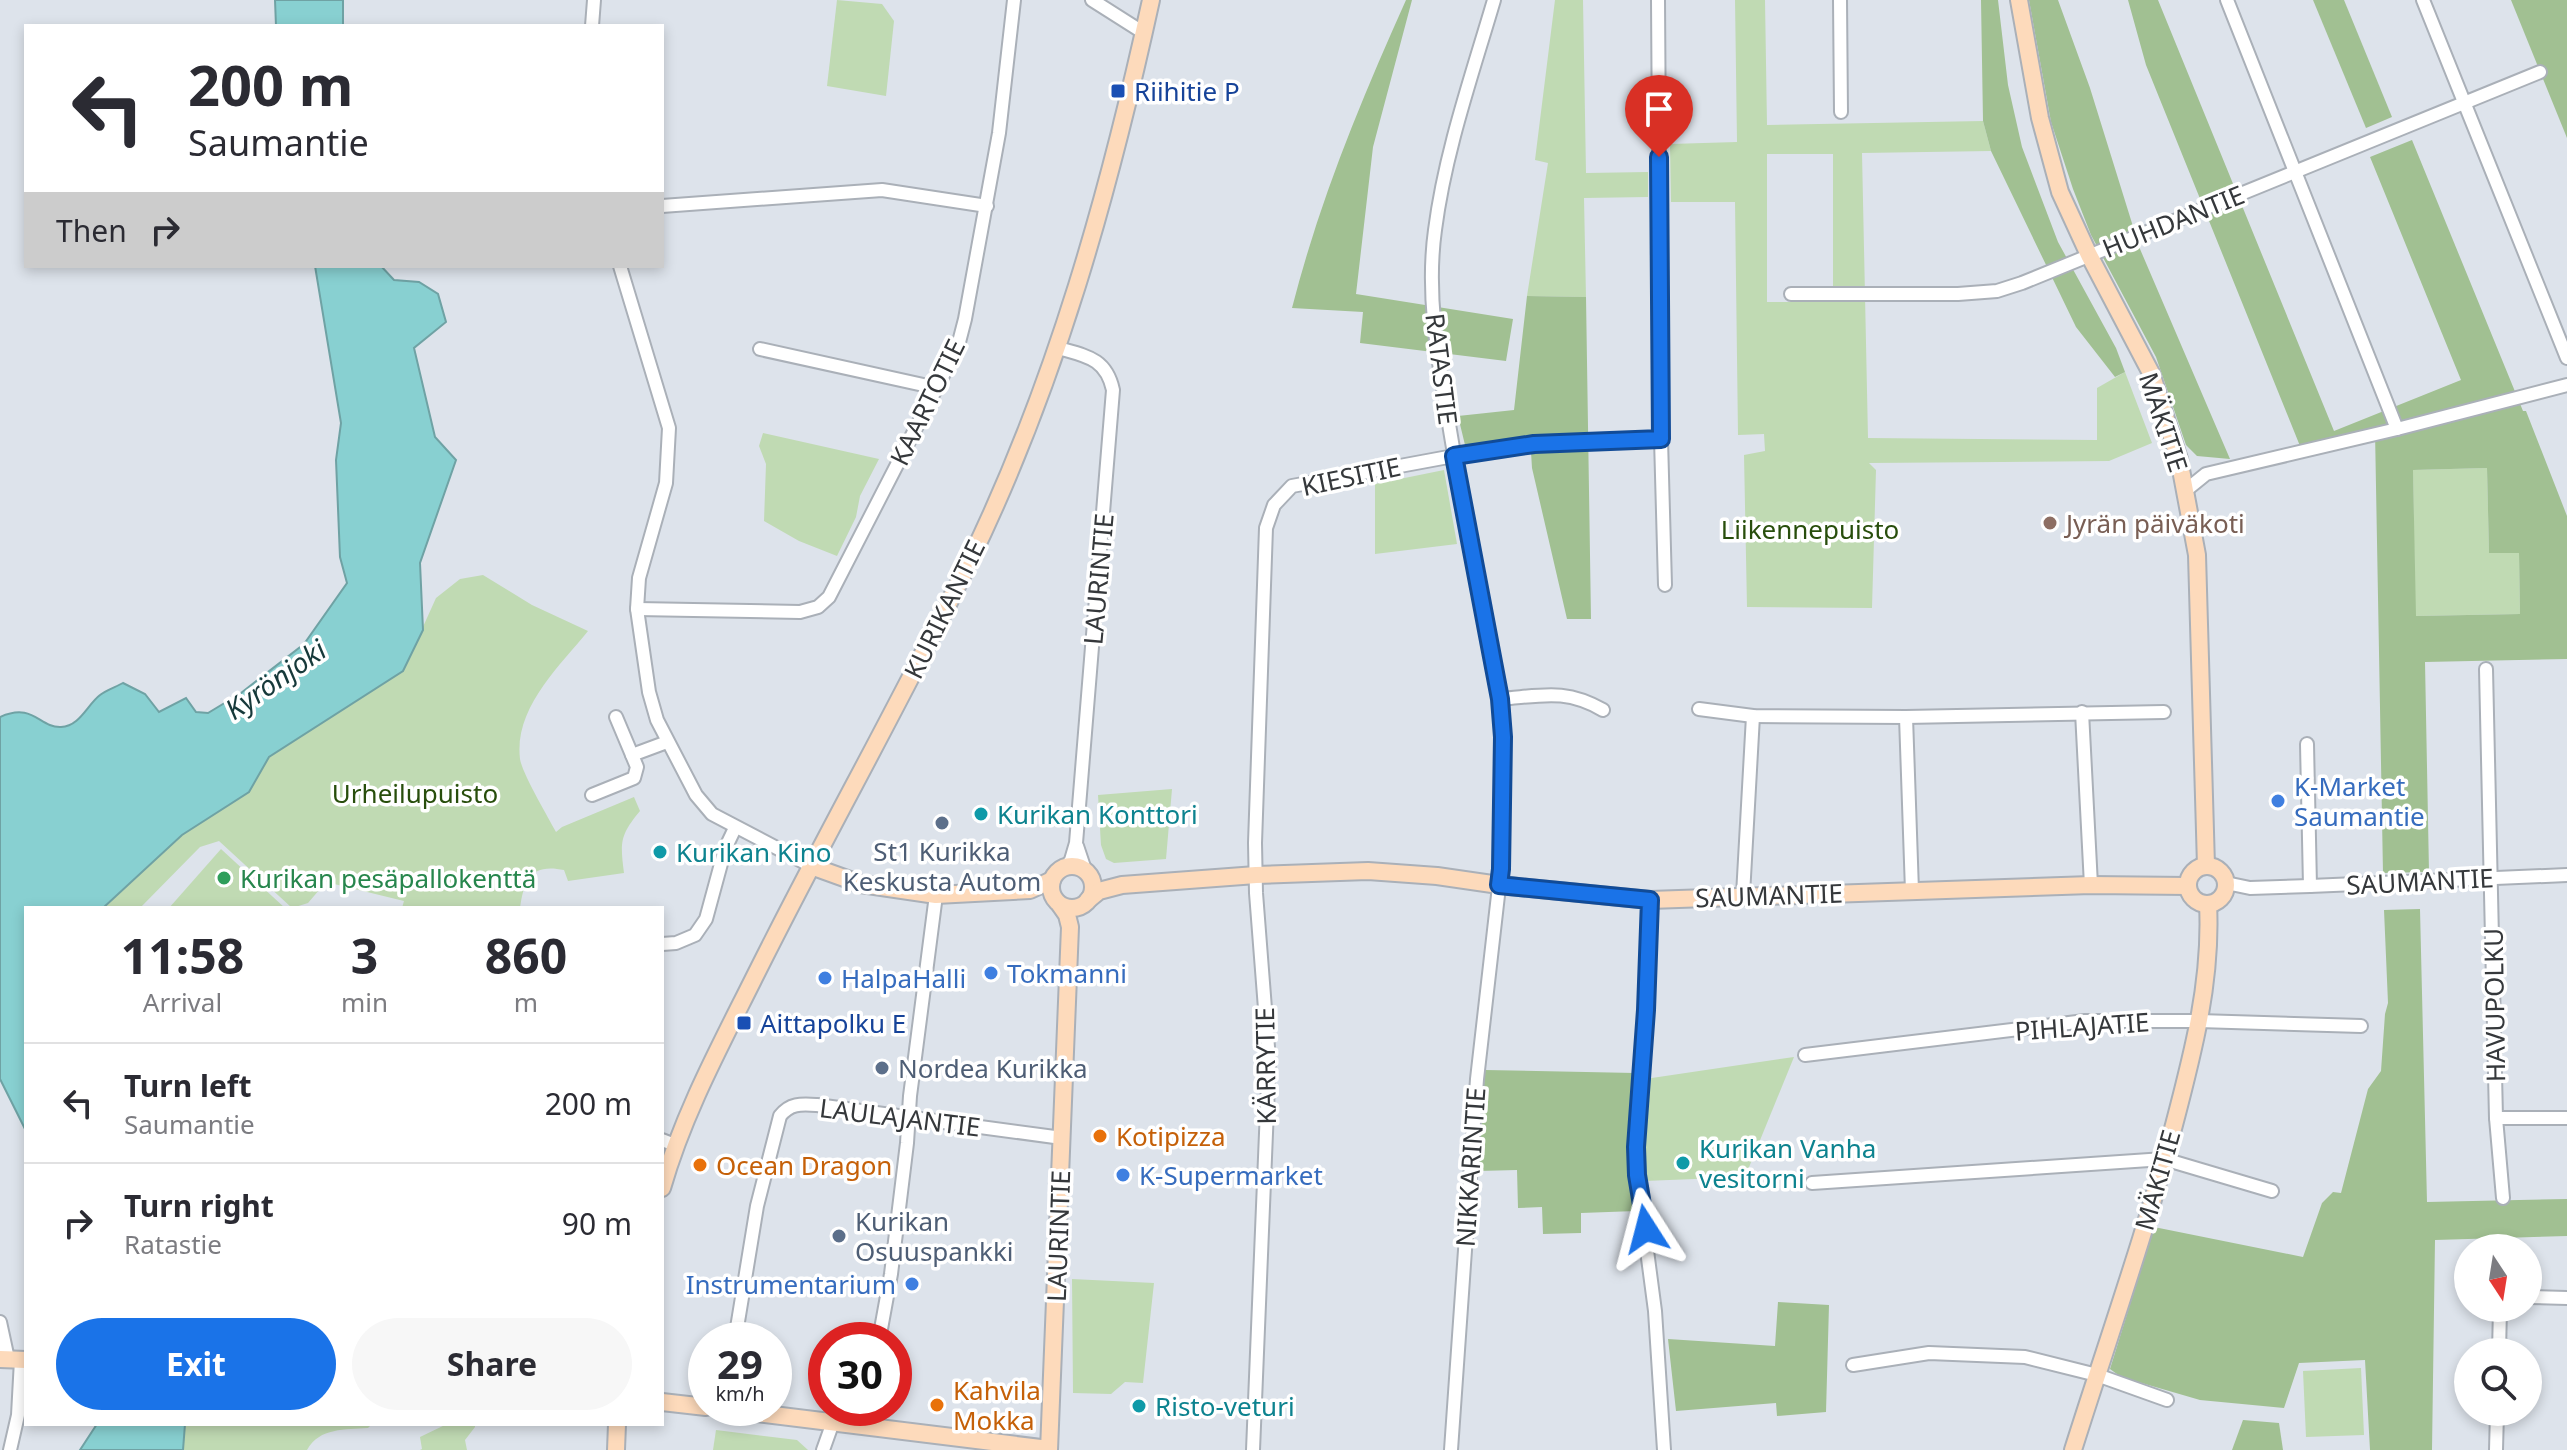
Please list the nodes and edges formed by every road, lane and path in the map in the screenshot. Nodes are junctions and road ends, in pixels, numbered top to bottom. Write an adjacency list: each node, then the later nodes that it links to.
1 (594, 0): 11 (street)
2 (1014, 0): 18 (street, KAARTOTIE)
3 (1092, 0): 12 (street)
4 (1151, 0): 12 (street, KURIKANTIE)
5 (1494, 0): 29 (street, RATASTIE)
6 (1658, 0): 28 (street)
7 (1840, 0): 15 (street)
8 (2019, 0): 19 (street, MÄKITIE)
9 (2227, 0): 16 (street)
10 (2423, 0): 14 (street)
11 (592, 24)
12 (1144, 33): 22 (street, KURIKANTIE)
13 (2540, 72): 14 (street, HUHDANTIE)
14 (2463, 103): 16 (street, HUHDANTIE); 24 (street)
15 (1841, 112)
16 (2295, 171): 19 (street, HUHDANTIE); 27 (street)
17 (664, 206): 18 (street)
18 (987, 206): 26 (street, KAARTOTIE)
19 (2089, 255): 21 (street, HUHDANTIE); 30 (street, MÄKITIE)
20 (621, 268): 32 (street)
21 (1791, 294)
22 (1058, 348): 47 (street, LAURINTIE); 48 (street, KURIKANTIE)
23 (760, 349): 26 (street)
24 (2567, 358)
25 (2567, 385): 27 (street)
26 (937, 388): 32 (street, KAARTOTIE)
27 (2397, 429): 30 (street)
28 (1661, 439): 29 (street, KIESITIE); 31 (street)
29 (1454, 456): 34 (street, RATASTIE); 52 (street, KIESITIE)
30 (2185, 491): 49 (street, MÄKITIE)
31 (1665, 585)
32 (637, 609): 42 (street)
33 (2486, 669): 54 (street, HAVUPOLKU)
34 (1500, 699): 36 (street); 56 (street, RATASTIE)
35 (1699, 709): 39 (street)
36 (1603, 710)
37 (2082, 712): 38 (street); 41 (street); 57 (street)
38 (2164, 712)
39 (1753, 716): 41 (street); 64 (street)
40 (616, 717): 44 (street)
41 (1906, 717): 62 (street)
42 (667, 742): 44 (street); 46 (street)
43 (2307, 744): 59 (street)
44 (632, 755): 45 (street)
45 (592, 795)
46 (735, 828): 48 (street); 70 (street)
47 (1076, 843): 50 (street, LAURINTIE); 51 (street, LAURINTIE)
48 (811, 866): 63 (street); 78 (street, KURIKANTIE)
49 (2206, 866): 55 (street); 58 (street)
50 (1088, 873): 51 (street); 60 (street); 67 (street)
51 (1058, 874): 61 (street); 66 (street)
52 (1256, 875): 56 (street, SAUMANTIE); 60 (street, SAUMANTIE); 103 (street, KÄRRYTIE)
53 (2567, 875): 54 (street, SAUMANTIE)
54 (2492, 877): 59 (street, SAUMANTIE); 75 (street, HAVUPOLKU)
55 (2226, 883): 59 (street, SAUMANTIE); 68 (street)
56 (1499, 885): 65 (street, SAUMANTIE); 104 (street, NIKKARINTIE)
57 (2091, 885): 58 (street, SAUMANTIE); 62 (street, SAUMANTIE)
58 (2188, 886): 68 (street)
59 (2310, 886)
60 (1112, 887): 67 (street, SAUMANTIE)
61 (1030, 890): 63 (street); 66 (street)
62 (1912, 891): 64 (street, SAUMANTIE)
63 (936, 895): 74 (street)
64 (1743, 895): 65 (street, SAUMANTIE)
65 (1650, 900): 105 (street)
66 (1058, 903): 67 (street); 69 (street, LAURINTIE)
67 (1085, 903): 69 (street, LAURINTIE)
68 (2208, 904): 71 (street, MÄKITIE)
69 (1070, 927): 77 (street, LAURINTIE)
70 (664, 944)
71 (2199, 1021): 72 (street, PIHLAJATIE); 73 (street, PIHLAJATIE); 79 (street, MÄKITIE)
72 (2361, 1026)
73 (1805, 1055)
74 (907, 1118): 77 (street, LAULAJANTIE); 87 (street, LAULAJANTIE); 88 (street)
75 (2496, 1118): 76 (street); 83 (street, HAVUPOLKU)
76 (2567, 1118)
77 (1062, 1138): 99 (street, LAURINTIE)
78 (668, 1142): 80 (street, KURIKANTIE)
79 (2164, 1159): 81 (street); 82 (street); 91 (street, MÄKITIE)
80 (664, 1173)
81 (1812, 1183)
82 (2272, 1191)
83 (2503, 1198)
84 (2542, 1297): 85 (street)
85 (2567, 1298)
86 (0, 1322): 89 (street)
87 (738, 1322)
88 (882, 1322)
89 (14, 1360): 100 (street)
90 (1853, 1365): 91 (street)
91 (2097, 1375): 92 (street); 106 (street, MÄKITIE)
92 (2167, 1400)
93 (664, 1402): 94 (street)
94 (688, 1405)
95 (617, 1426): 101 (street)
96 (832, 1426): 102 (street)
97 (905, 1426): 99 (street)
98 (2497, 1426): 107 (street)
99 (1049, 1449)
100 (10, 1450)
101 (616, 1450)
102 (823, 1450)
103 (1253, 1450)
104 (1451, 1450)
105 (1664, 1450)
106 (2073, 1450)
107 (2496, 1450)

